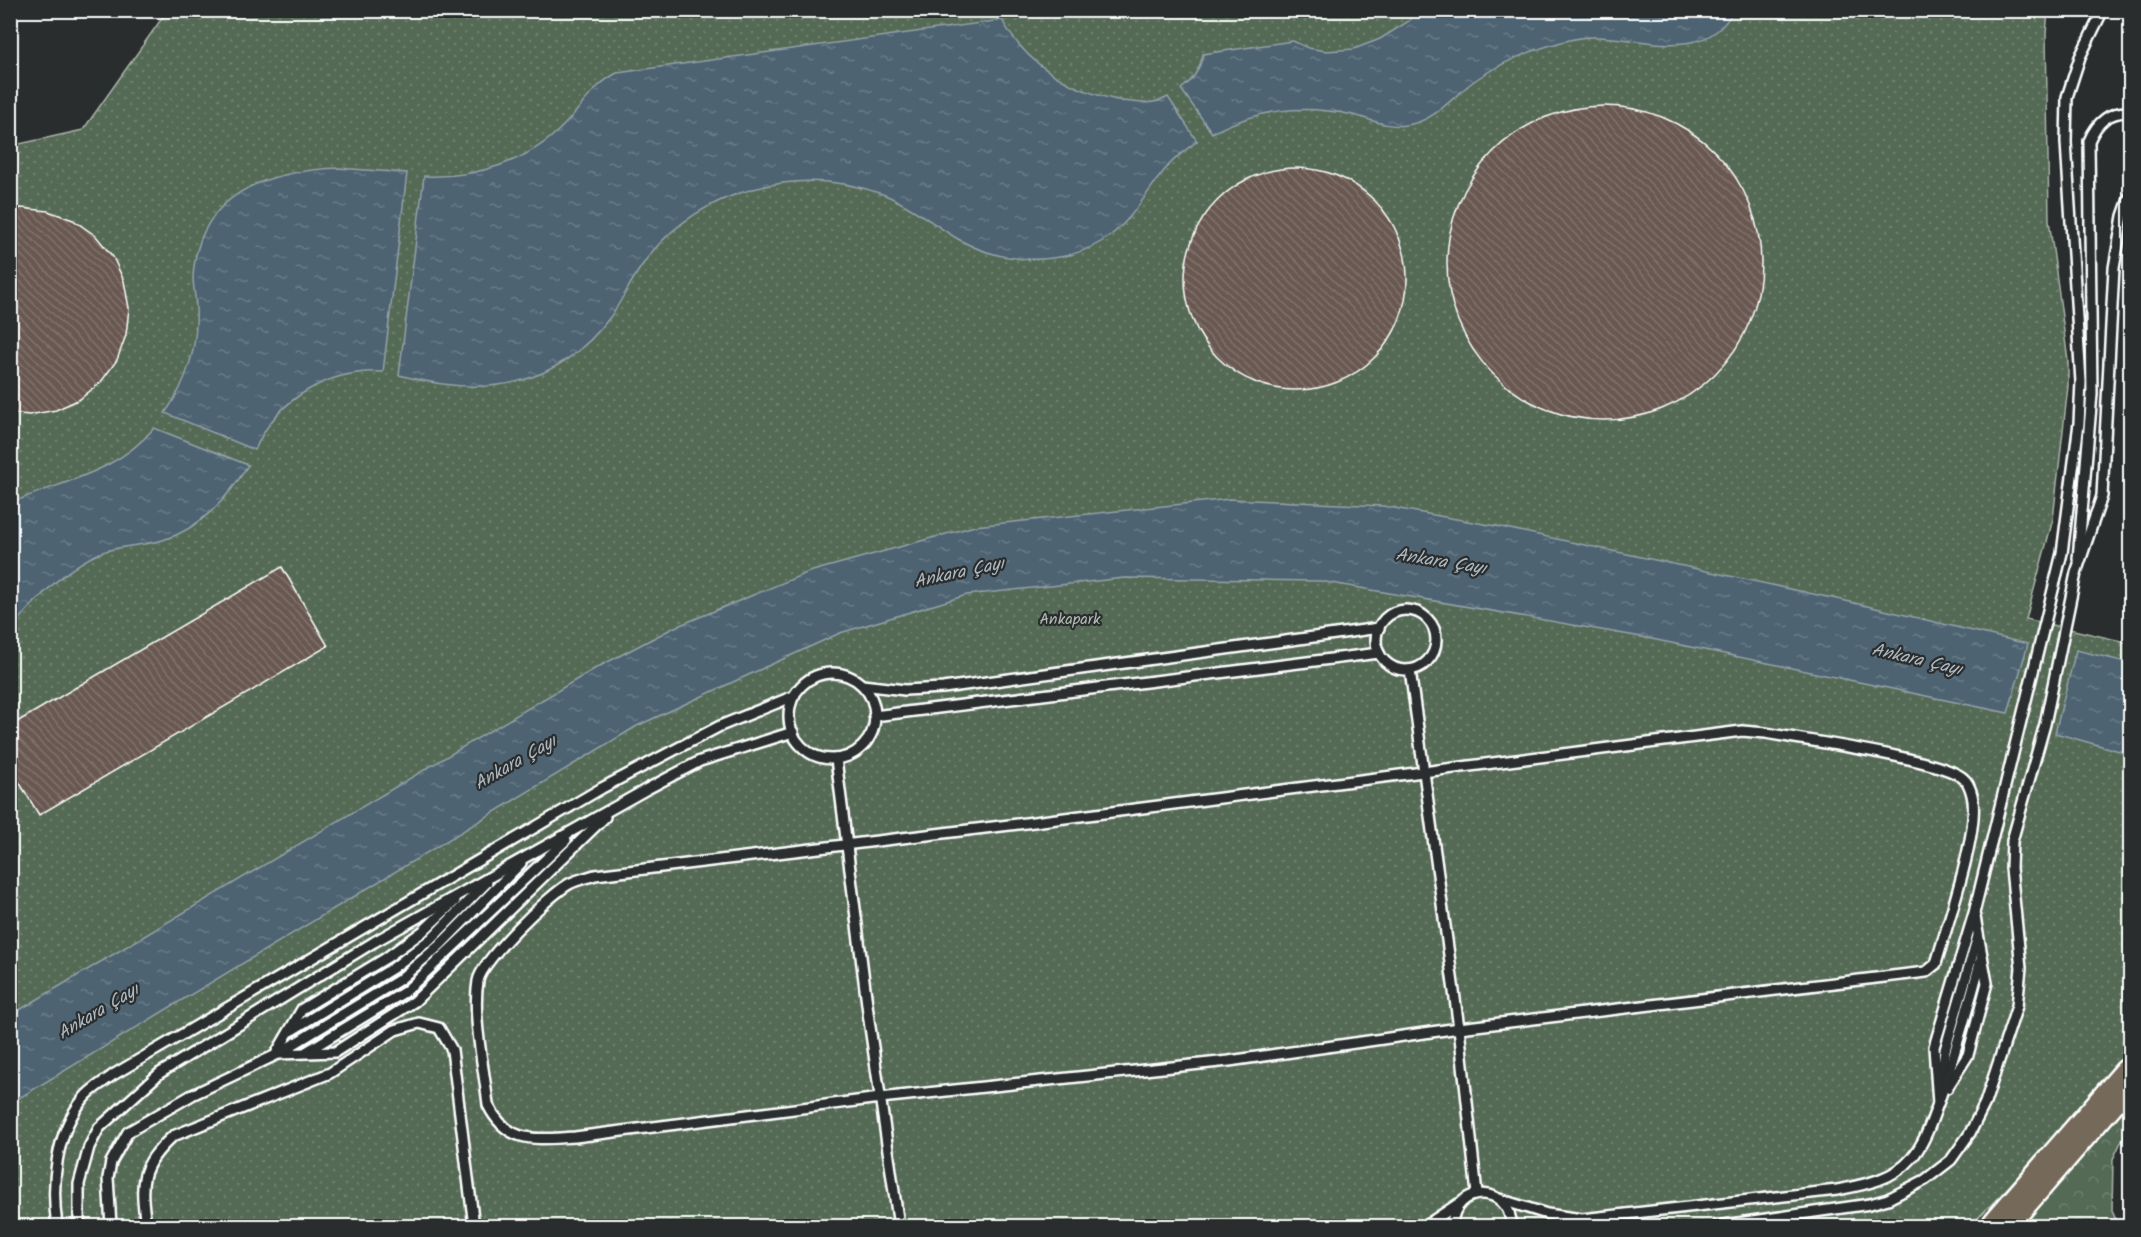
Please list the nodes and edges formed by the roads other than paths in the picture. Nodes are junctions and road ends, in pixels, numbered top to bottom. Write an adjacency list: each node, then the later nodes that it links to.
1 (2103, 10): 20 (lane)
2 (2130, 112): 4 (lane)
3 (2130, 196): 4 (lane)
4 (2076, 573): 41 (lane)
5 (1379, 628): 6 (lane); 7 (lane); 8 (lane)
6 (1379, 653): 7 (lane); 10 (lane)
7 (1410, 670): 13 (lane)
8 (862, 685): 9 (lane); 10 (lane)
9 (794, 696): 11 (lane); 32 (lane)
10 (874, 716): 12 (lane)
11 (793, 732): 12 (lane); 14 (lane)
12 (836, 759): 16 (lane)
13 (1424, 771): 16 (lane); 22 (lane); 22 (lane)
14 (616, 807): 15 (lane); 24 (lane)
15 (575, 830): 17 (lane); 24 (lane)
16 (847, 844): 27 (lane); 27 (lane)
17 (529, 856): 18 (lane); 25 (lane)
18 (497, 872): 19 (lane); 23 (lane)
19 (466, 891): 23 (lane); 33 (lane)
20 (1974, 913): 21 (lane); 28 (lane)
21 (1978, 935): 28 (lane); 28 (lane)
22 (1459, 1028): 27 (lane); 29 (lane)
23 (289, 1032): 25 (lane)
24 (304, 1053): 25 (lane)
25 (276, 1054): 34 (lane)
26 (2130, 1075): 42 (highway)
27 (880, 1098): 37 (lane)
28 (1938, 1103): 30 (lane)
29 (1477, 1194): 30 (lane); 31 (lane)
30 (1499, 1199): 40 (lane)
31 (1462, 1201): 38 (lane); 39 (lane)
32 (57, 1227)
33 (79, 1227)
34 (111, 1227)
35 (146, 1227): 36 (lane)
36 (474, 1227)
37 (899, 1227)
38 (1425, 1227)
39 (1452, 1227)
40 (1511, 1227)
41 (1717, 1227)
42 (1999, 1227)

